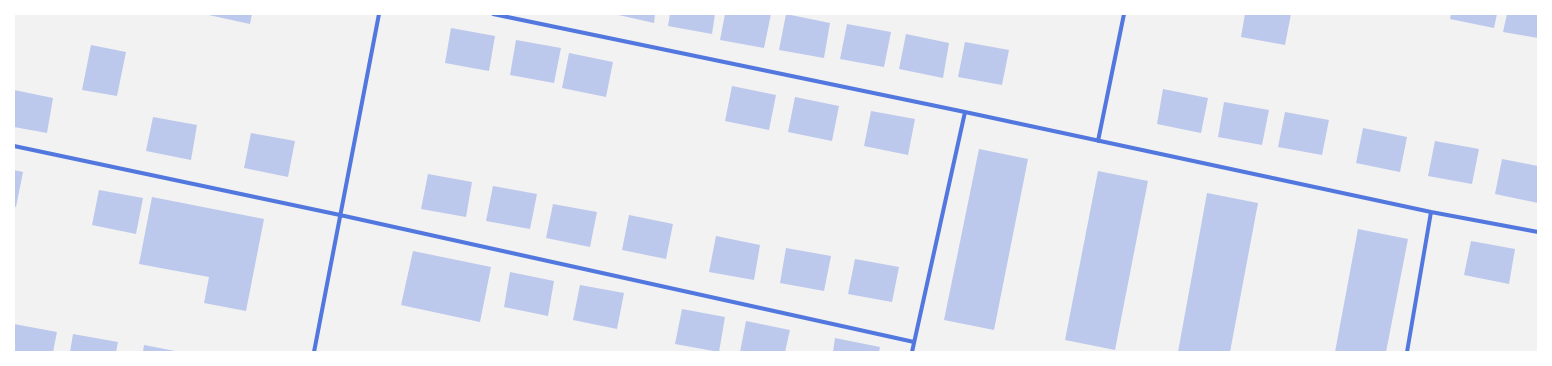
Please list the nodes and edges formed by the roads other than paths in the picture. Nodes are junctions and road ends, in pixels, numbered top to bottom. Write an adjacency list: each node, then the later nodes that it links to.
1 (378, 14): 8 (street)
2 (493, 14): 4 (street)
3 (1124, 14): 5 (street)
4 (965, 112): 5 (street); 10 (street)
5 (1098, 141): 7 (street)
6 (14, 146): 8 (street)
7 (1431, 212): 9 (street); 13 (street)
8 (340, 215): 10 (street); 11 (street)
9 (1538, 232)
10 (914, 342): 12 (street)
11 (314, 352)
12 (912, 352)
13 (1407, 352)

